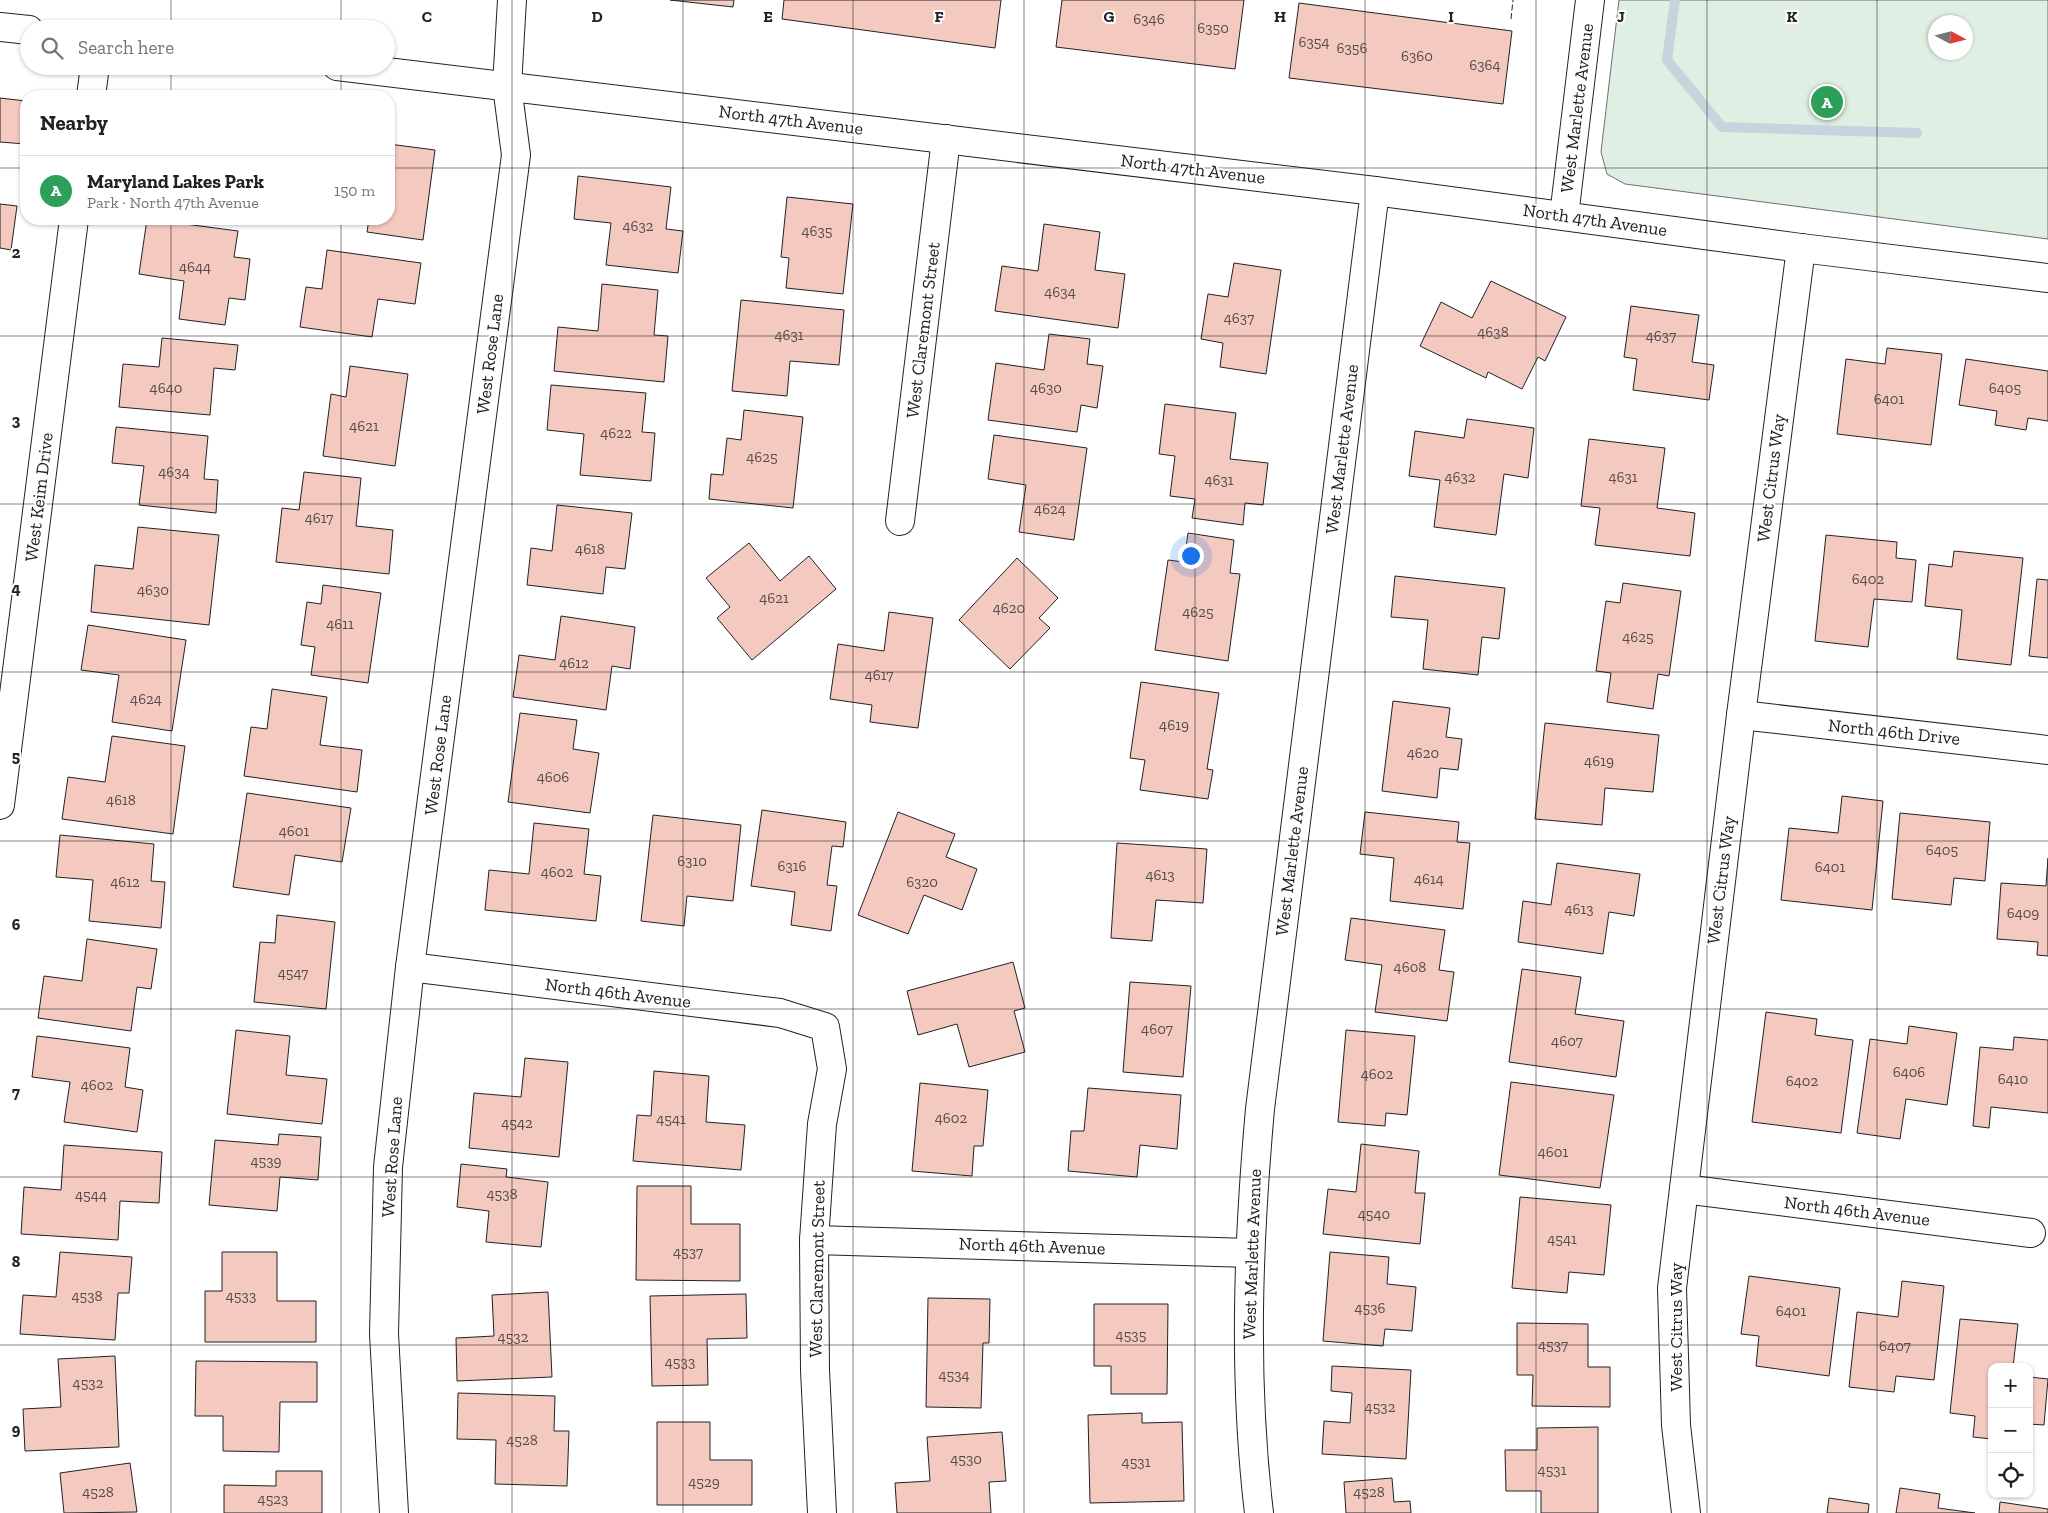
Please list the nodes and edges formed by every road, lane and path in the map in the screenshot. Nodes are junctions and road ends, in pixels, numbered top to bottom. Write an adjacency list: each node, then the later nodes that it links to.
1 (512, 0): 7 (street, West Rose Lane)
2 (1590, 0): 11 (street, West Marlette Avenue)
3 (0, 27): 4 (street)
4 (20, 29)
5 (395, 73): 7 (street, North 47th Avenue)
6 (94, 75): 8 (street)
7 (507, 86): 9 (street, North 47th Avenue); 19 (street, West Rose Lane)
8 (92, 90)
9 (946, 139): 10 (street, North 47th Avenue); 15 (street, West Claremont Street)
10 (1375, 191): 11 (street, North 47th Avenue); 24 (street, West Marlette Avenue)
11 (1564, 216): 13 (street, North 47th Avenue)
12 (73, 225): 18 (street, West Keim Drive)
13 (1800, 248): 14 (street, North 47th Avenue); 16 (street, West Citrus Way)
14 (2048, 278)
15 (900, 521)
16 (1741, 715): 17 (street, North 46th Drive); 21 (street, West Citrus Way)
17 (2048, 750)
18 (0, 805)
19 (410, 967): 20 (street, North 46th Avenue); 25 (street, West Rose Lane)
20 (825, 1027): 23 (street, West Claremont Street)
21 (1684, 1189): 22 (street, North 46th Avenue); 28 (street, West Citrus Way)
22 (2031, 1233)
23 (814, 1240): 24 (street, North 46th Avenue); 26 (street, West Claremont Street)
24 (1250, 1253): 27 (street, West Marlette Avenue)
25 (394, 1513)
26 (822, 1513)
27 (1259, 1513)
28 (1686, 1513)

